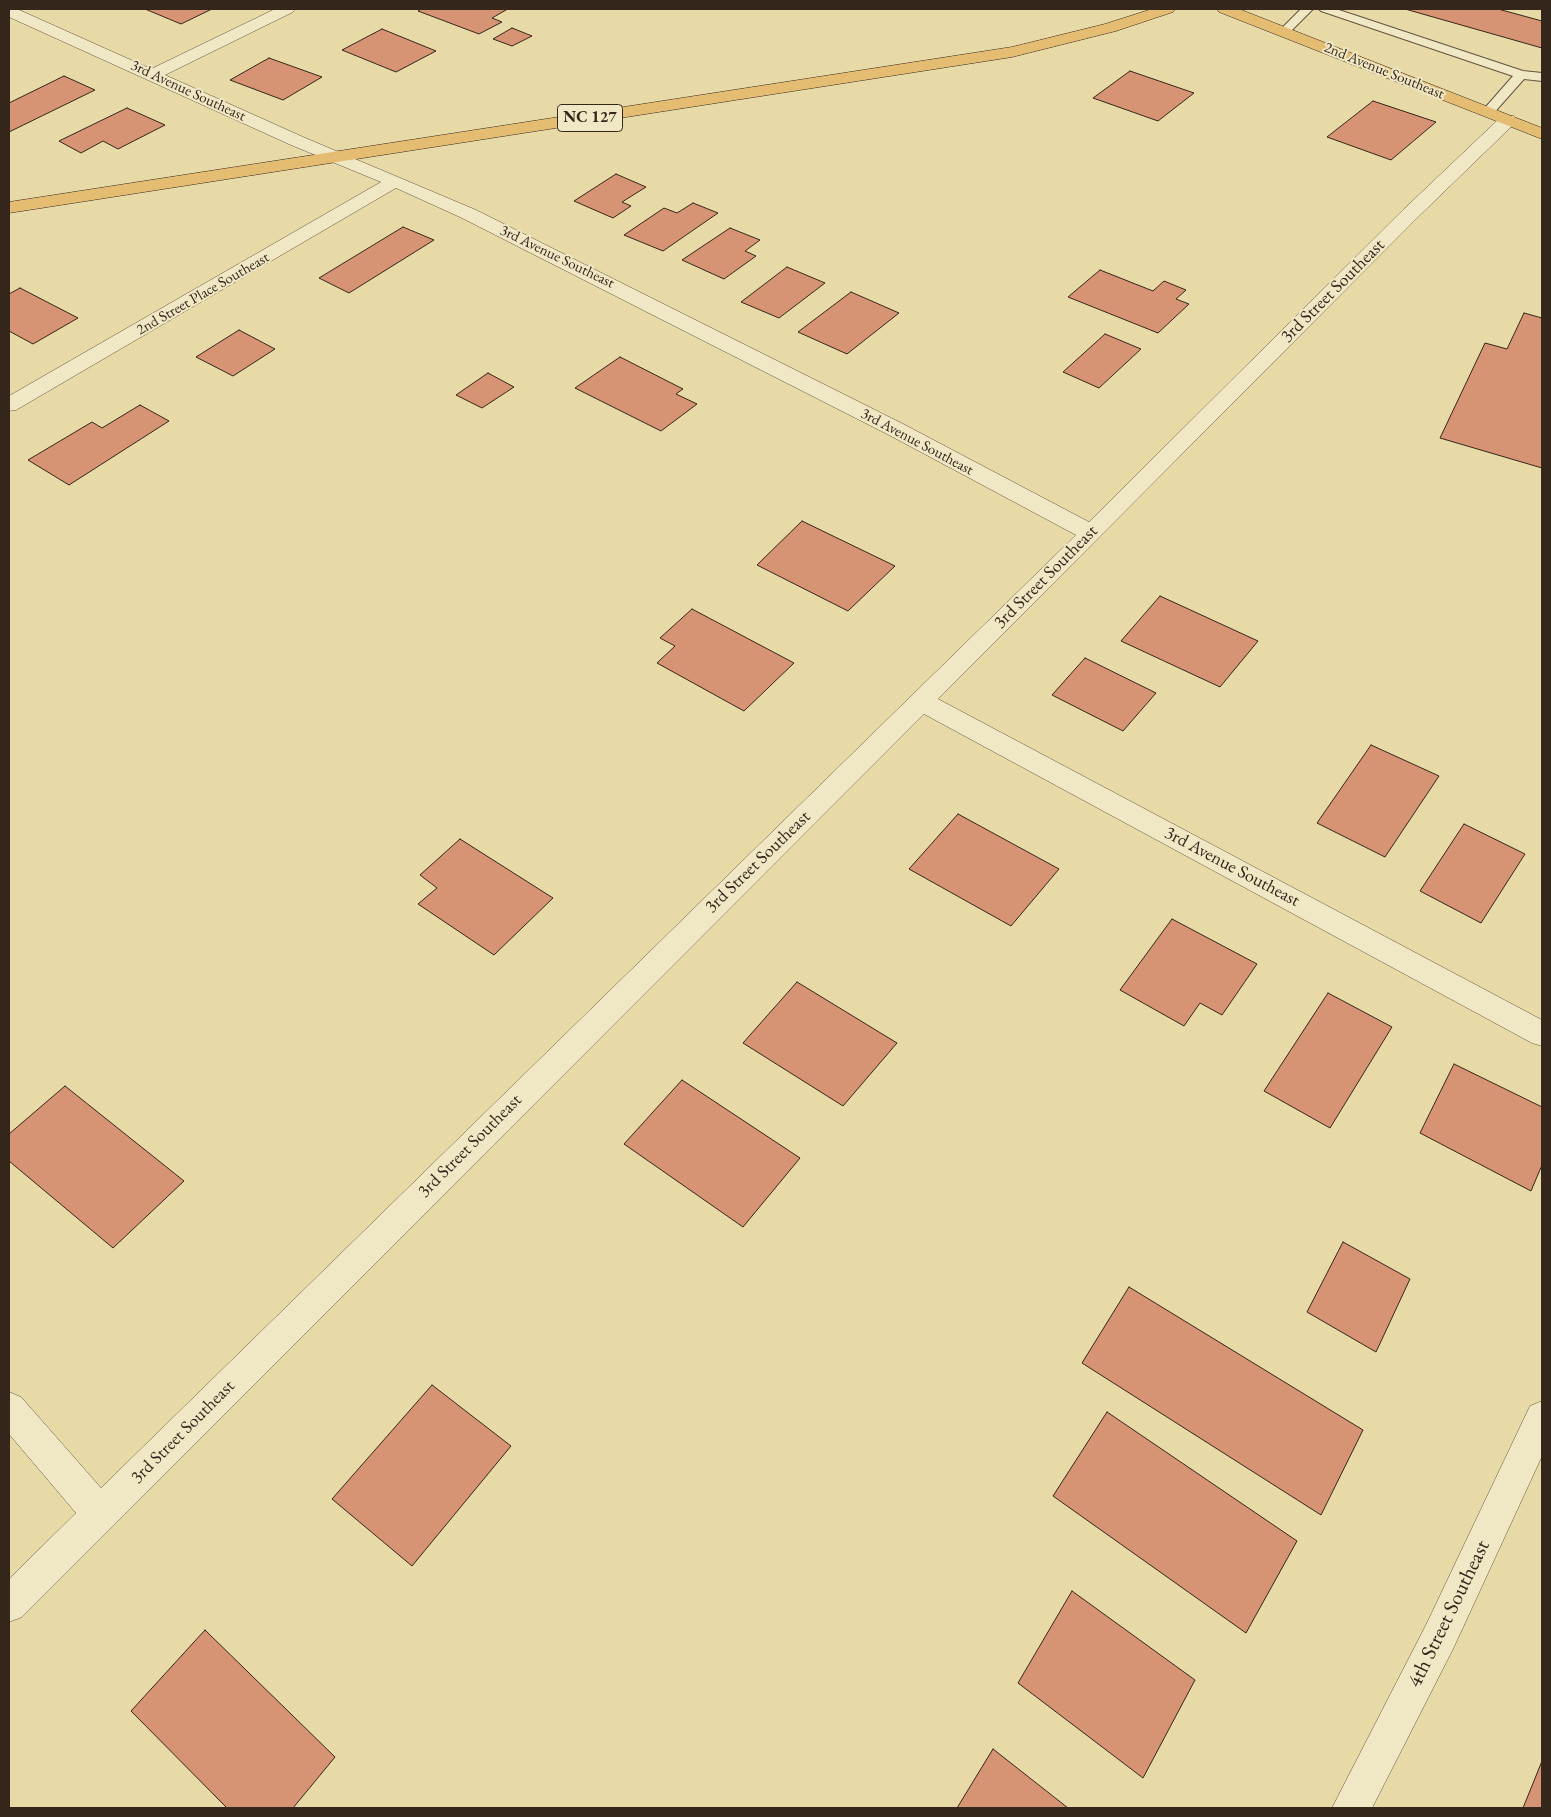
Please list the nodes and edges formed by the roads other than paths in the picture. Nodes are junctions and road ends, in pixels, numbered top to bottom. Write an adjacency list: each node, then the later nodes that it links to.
1 (287, 9): 8 (street)
2 (1167, 9): 13 (main road, NC 127)
3 (1225, 9): 7 (main road, 2nd Avenue Southeast)
4 (1307, 9): 7 (lane)
5 (1326, 9): 9 (lane)
6 (9, 11): 8 (street, 3rd Avenue Southeast)
7 (1284, 32): 11 (main road, 2nd Avenue Southeast)
8 (152, 75): 13 (street, 3rd Avenue Southeast)
9 (1521, 75): 10 (lane); 11 (lane)
10 (1542, 77)
11 (1498, 116): 12 (main road, 2nd Avenue Southeast); 17 (street, 3rd Street Southeast)
12 (1542, 134)
13 (337, 157): 14 (street, 3rd Avenue Southeast); 15 (main road, NC 127)
14 (395, 181): 16 (street, 2nd Street Place Southeast); 17 (street, 3rd Avenue Southeast)
15 (9, 208)
16 (9, 405)
17 (1091, 533): 18 (street, 3rd Street Southeast)
18 (921, 701): 19 (street, 3rd Avenue Southeast); 22 (street, 3rd Street Southeast)
19 (1542, 1034)
20 (9, 1409): 22 (street)
21 (1542, 1418): 24 (street, 4th Street Southeast)
22 (101, 1514): 23 (street, 3rd Street Southeast)
23 (9, 1604)
24 (1351, 1808)

